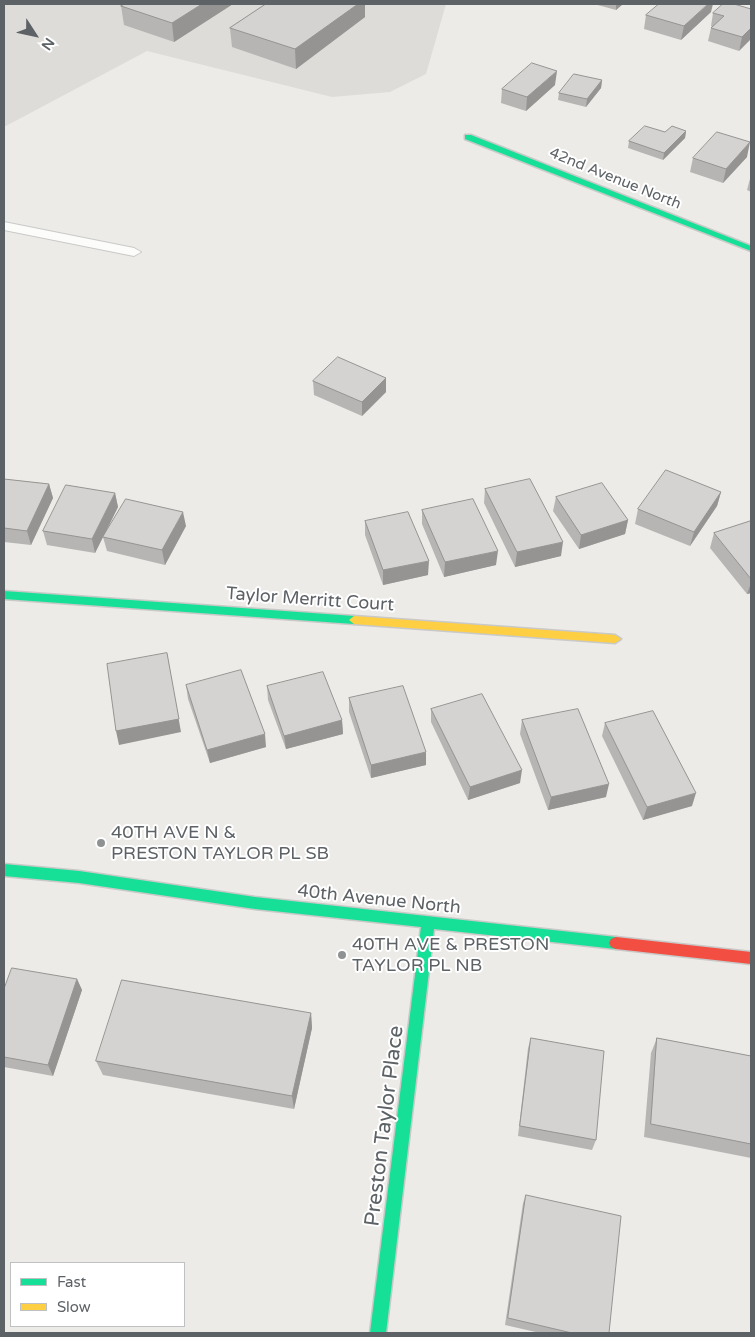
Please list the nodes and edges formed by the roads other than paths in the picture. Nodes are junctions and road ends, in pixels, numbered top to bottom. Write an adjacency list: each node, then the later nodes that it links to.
1 (468, 137): 3 (street, 42nd Avenue North)
2 (4, 226): 4 (lane)
3 (751, 249)
4 (134, 252)
5 (4, 595): 6 (street, Taylor Merritt Court)
6 (615, 639)
7 (4, 870): 8 (street, 40th Avenue North)
8 (428, 923): 9 (street, 40th Avenue North); 10 (street, Preston Taylor Place)
9 (751, 958)
10 (378, 1333)

